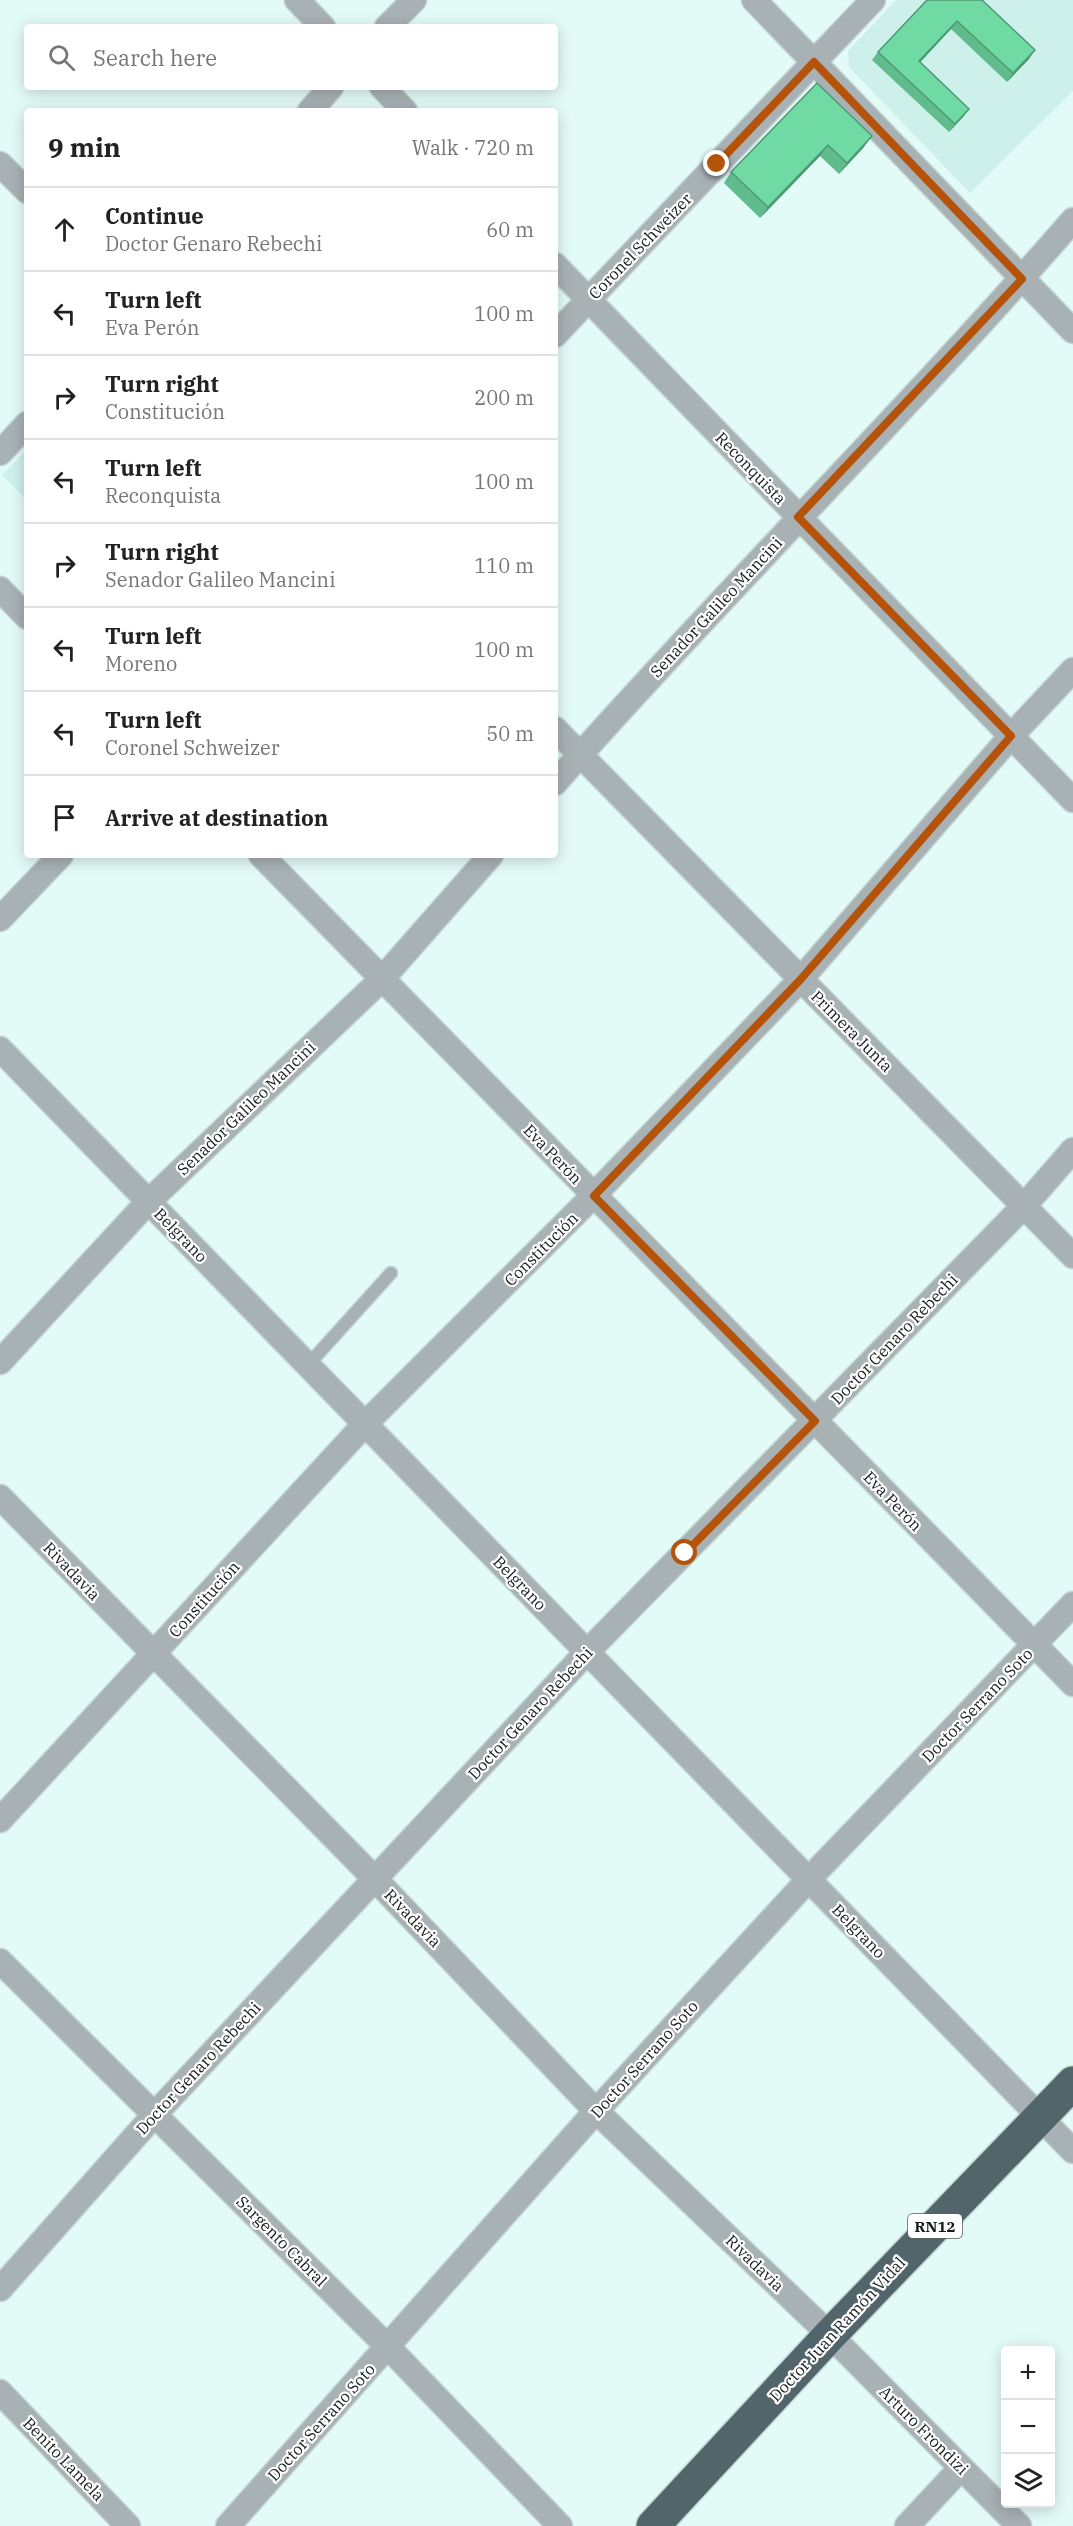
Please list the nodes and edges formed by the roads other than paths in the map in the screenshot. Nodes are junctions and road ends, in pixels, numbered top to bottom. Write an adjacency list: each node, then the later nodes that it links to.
1 (297, 0): 5 (street)
2 (414, 0): 6 (street)
3 (754, 0): 7 (street)
4 (873, 0): 7 (street, Coronel Schweizer)
5 (320, 24)
6 (390, 24)
7 (814, 62): 16 (street); 17 (street, Coronel Schweizer)
8 (328, 90): 10 (street)
9 (385, 90): 11 (street)
10 (313, 108)
11 (402, 108)
12 (0, 164): 13 (street)
13 (24, 188)
14 (1073, 220): 16 (street, Senador Galileo Mancini)
15 (558, 268): 17 (street, Reconquista)
16 (1022, 279): 19 (street); 22 (street, Senador Galileo Mancini)
17 (589, 300): 18 (street, Coronel Schweizer); 22 (street, Reconquista)
18 (558, 332)
19 (1073, 332)
20 (24, 427): 21 (street)
21 (0, 453)
22 (798, 517): 27 (street, Reconquista); 28 (street, Senador Galileo Mancini)
23 (0, 589): 24 (street)
24 (24, 614)
25 (1073, 670): 27 (street, Constitución)
26 (558, 732): 28 (street, Primera Junta)
27 (1011, 736): 30 (street, Reconquista); 36 (street, Constitución)
28 (580, 754): 29 (street, Senador Galileo Mancini); 36 (street, Primera Junta)
29 (558, 780)
30 (1073, 800)
31 (58, 858): 34 (street)
32 (264, 858): 35 (street, Eva Perón)
33 (488, 858): 35 (street, Senador Galileo Mancini)
34 (0, 919)
35 (382, 979): 39 (street, Eva Perón); 40 (street, Senador Galileo Mancini)
36 (801, 979): 39 (street, Constitución); 41 (street, Primera Junta)
37 (0, 1049): 40 (street, Belgrano)
38 (1073, 1150): 41 (street, Doctor Genaro Rebechi)
39 (594, 1196): 46 (street, Eva Perón); 47 (street, Constitución)
40 (148, 1202): 44 (street, Senador Galileo Mancini); 45 (street, Belgrano)
41 (1024, 1206): 42 (street, Primera Junta); 46 (street, Doctor Genaro Rebechi)
42 (1073, 1257)
43 (391, 1274): 45 (lane)
44 (0, 1362)
45 (308, 1365): 47 (street, Belgrano)
46 (815, 1421): 50 (street, Eva Perón); 51 (street, Doctor Genaro Rebechi)
47 (365, 1424): 51 (street, Belgrano); 52 (street, Constitución)
48 (0, 1497): 52 (street, Rivadavia)
49 (1073, 1605): 50 (street, Doctor Serrano Soto)
50 (1034, 1645): 53 (street, Eva Perón); 56 (street, Doctor Serrano Soto)
51 (587, 1652): 55 (street, Doctor Genaro Rebechi); 56 (street, Belgrano)
52 (154, 1655): 54 (street, Constitución); 55 (street, Rivadavia)
53 (1073, 1684)
54 (0, 1820)
55 (375, 1879): 59 (street, Rivadavia); 60 (street, Doctor Genaro Rebechi)
56 (809, 1879): 59 (street, Doctor Serrano Soto); 61 (street, Belgrano)
57 (0, 1961): 60 (street, Sargento Cabral)
58 (1073, 2083): 61 (highway, Doctor Juan Ramón Vidal / RN12)
59 (596, 2111): 64 (street, Rivadavia); 65 (street, Doctor Serrano Soto)
60 (155, 2114): 63 (street, Doctor Genaro Rebechi); 65 (street, Sargento Cabral)
61 (1040, 2117): 62 (street, Belgrano); 64 (highway, Doctor Juan Ramón Vidal / RN12)
62 (1073, 2151)
63 (0, 2289)
64 (830, 2335): 67 (street, Arturo Frondizi); 71 (highway, Doctor Juan Ramón Vidal / RN12)
65 (388, 2347): 69 (street, Doctor Serrano Soto); 70 (street, Sargento Cabral)
66 (0, 2392): 68 (street, Benito Lamela)
67 (961, 2468): 72 (street); 73 (street, Arturo Frondizi)
68 (128, 2526)
69 (228, 2526)
70 (560, 2526)
71 (653, 2526)
72 (907, 2526)
73 (1019, 2526)

